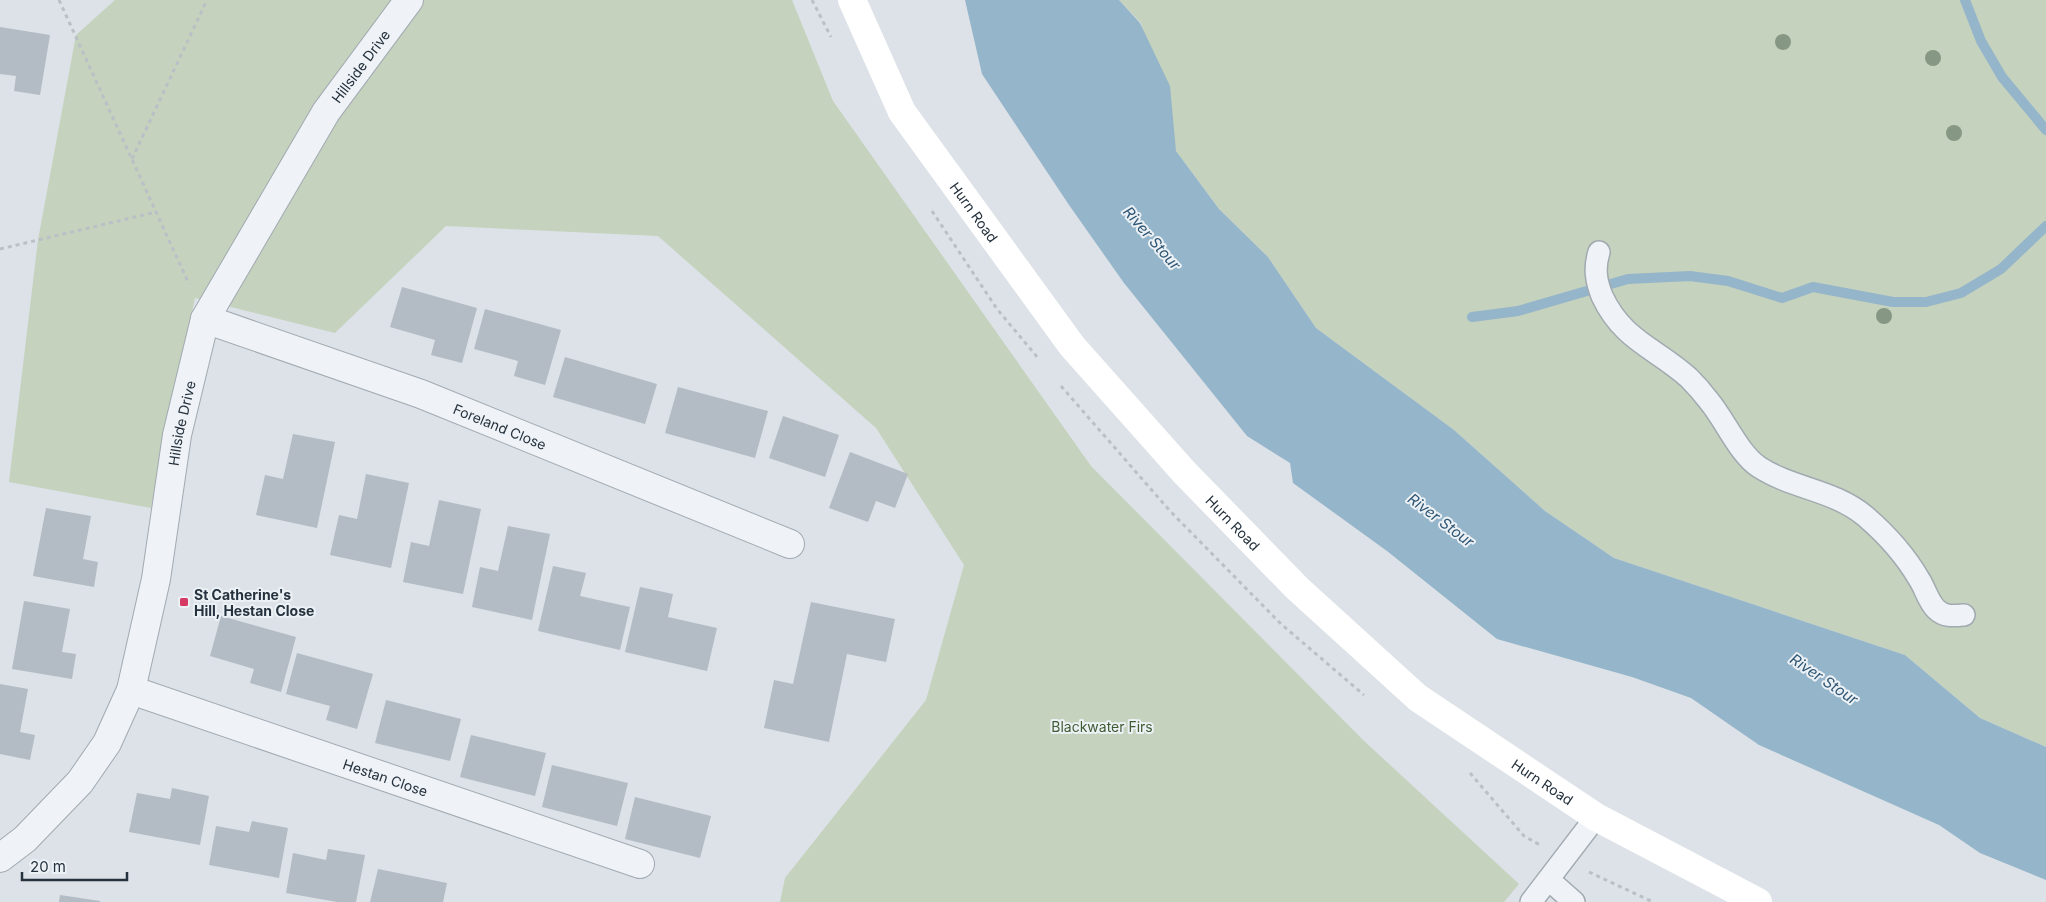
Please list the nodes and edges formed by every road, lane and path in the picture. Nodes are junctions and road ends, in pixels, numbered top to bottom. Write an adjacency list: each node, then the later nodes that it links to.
1 (60, 0): 5 (path)
2 (207, 0): 5 (path)
3 (410, 0): 9 (street, Hillside Drive)
4 (852, 0): 13 (main road, Hurn Road)
5 (132, 159): 6 (path)
6 (156, 212): 7 (path); 9 (path)
7 (0, 249)
8 (1598, 252): 11 (lane)
9 (205, 319): 10 (street, Foreland Close); 12 (street, Hillside Drive)
10 (790, 544)
11 (1964, 615)
12 (131, 690): 14 (street, Hillside Drive); 15 (street, Hestan Close)
13 (1596, 817): 16 (lane); 19 (main road, Hurn Road)
14 (0, 858)
15 (640, 864)
16 (1549, 880): 17 (lane); 18 (lane)
17 (1531, 902)
18 (1574, 902)
19 (1758, 902)

